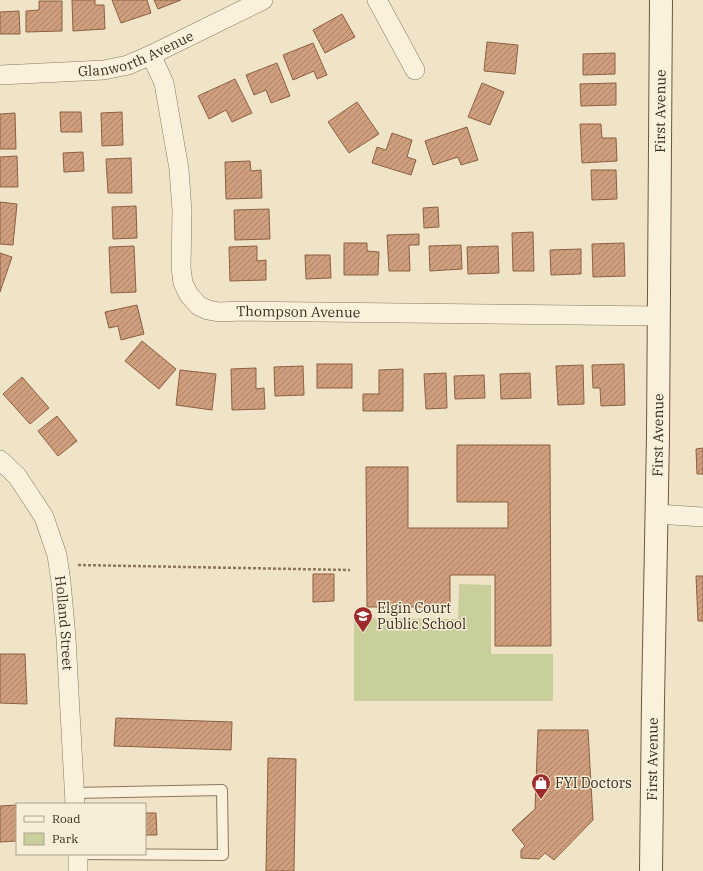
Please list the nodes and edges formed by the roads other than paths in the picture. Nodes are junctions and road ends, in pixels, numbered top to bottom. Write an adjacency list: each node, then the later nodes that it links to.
1 (263, 0): 4 (street, Glanworth Avenue)
2 (378, 0): 5 (street)
3 (661, 0): 7 (street, First Avenue)
4 (151, 55): 6 (street, Glanworth Avenue); 7 (street, Thompson Avenue)
5 (415, 70)
6 (0, 75)
7 (659, 316): 9 (street, First Avenue)
8 (0, 460): 11 (street, Holland Street)
9 (657, 514): 10 (street); 15 (street, First Avenue)
10 (703, 517)
11 (74, 798): 12 (lane)
12 (146, 854)
13 (78, 855): 14 (street)
14 (78, 871)
15 (651, 871)

